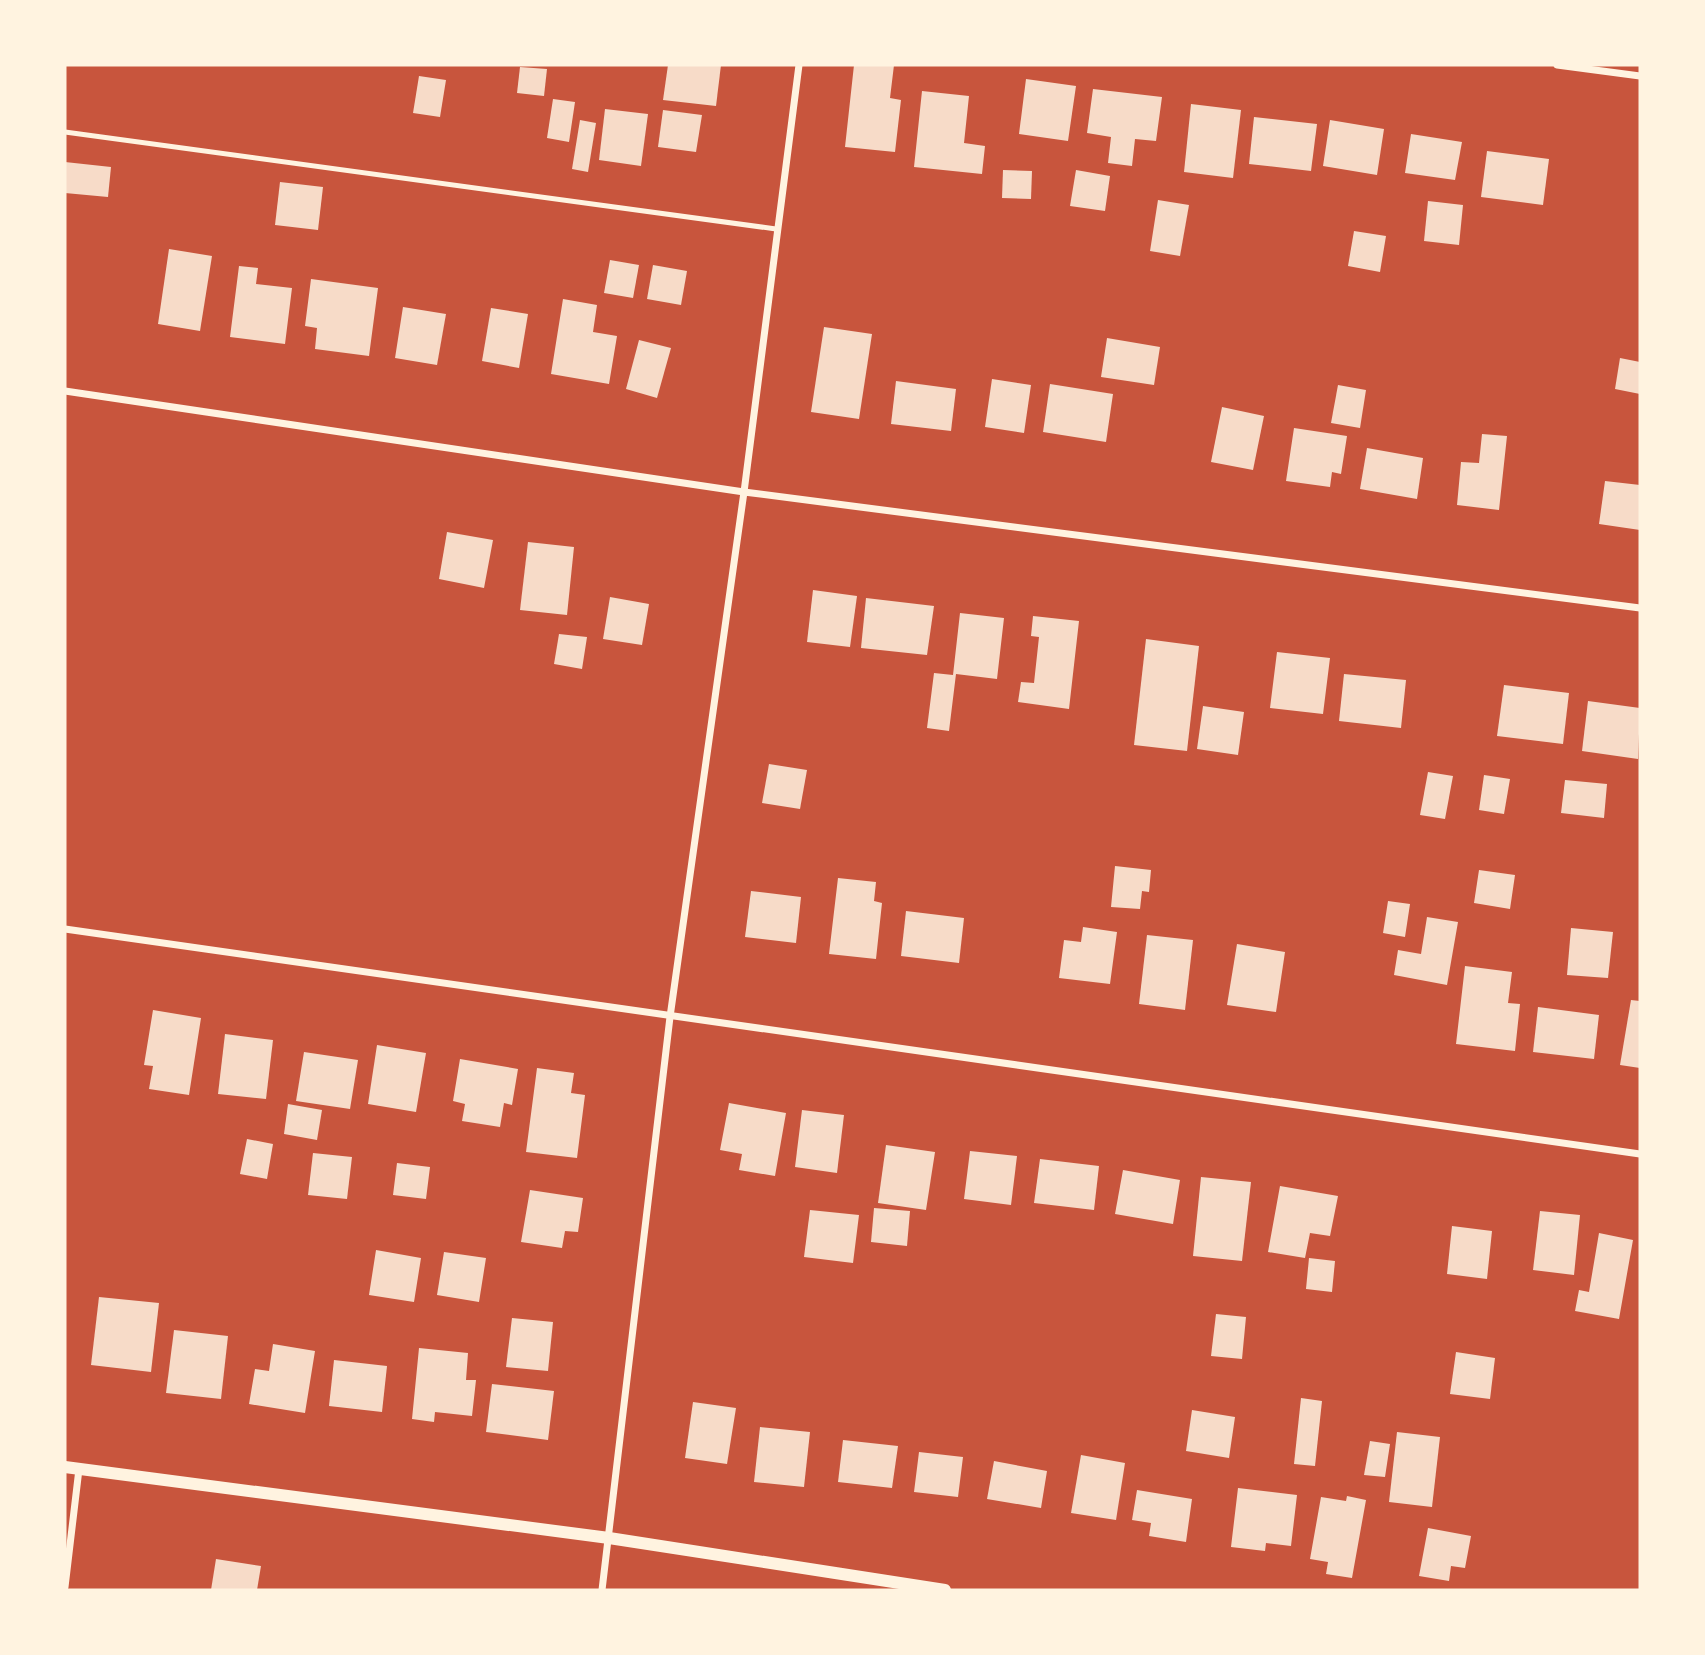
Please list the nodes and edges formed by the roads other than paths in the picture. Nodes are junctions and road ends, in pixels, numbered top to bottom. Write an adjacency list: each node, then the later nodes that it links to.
1 (799, 65): 5 (street)
2 (1557, 65): 3 (street)
3 (1640, 76)
4 (65, 132): 5 (lane)
5 (776, 229): 7 (street)
6 (65, 391): 7 (street)
7 (744, 492): 8 (street); 10 (street)
8 (1640, 608)
9 (65, 929): 10 (street)
10 (670, 1017): 11 (street); 14 (street)
11 (1640, 1154)
12 (65, 1467): 13 (street)
13 (79, 1469): 14 (street); 15 (street)
14 (609, 1538): 16 (street); 17 (street)
15 (65, 1587)
16 (602, 1590)
17 (945, 1590)

